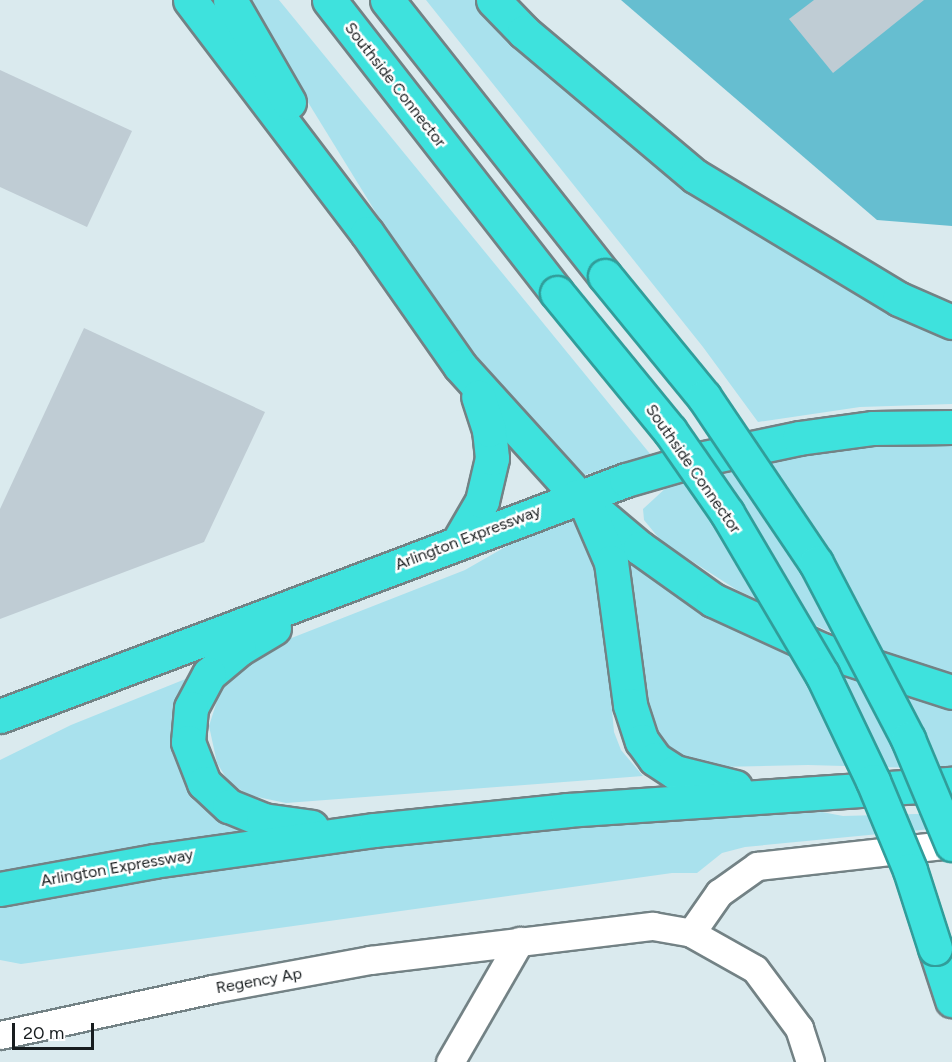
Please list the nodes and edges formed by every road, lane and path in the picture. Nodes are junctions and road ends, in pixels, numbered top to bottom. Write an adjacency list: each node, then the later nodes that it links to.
1 (190, 0): 6 (highway)
2 (230, 0): 6 (highway)
3 (329, 0): 24 (highway, Southside Connector, bridge)
4 (387, 0): 20 (highway, bridge)
5 (493, 0): 7 (highway)
6 (367, 233): 8 (highway)
7 (952, 322)
8 (460, 366): 10 (highway); 11 (highway)
9 (952, 427): 10 (highway, Arlington Expressway)
10 (578, 496): 11 (highway, Arlington Expressway); 14 (highway); 18 (highway)
11 (460, 539): 12 (highway, Arlington Expressway)
12 (384, 569): 13 (highway, Arlington Expressway); 19 (highway)
13 (158, 657): 15 (highway, Arlington Expressway); 16 (highway)
14 (952, 692)
15 (0, 716)
16 (0, 734)
17 (952, 784): 18 (highway, Arlington Expressway)
18 (821, 792): 19 (highway, Arlington Expressway)
19 (375, 830): 21 (highway, Arlington Expressway)
20 (952, 844): 22 (street)
21 (0, 889)
22 (691, 933): 23 (street, Regency Ap); 27 (street, Regency Ap)
23 (520, 941): 25 (street, Regency Ap); 26 (street)
24 (952, 1000)
25 (0, 1035)
26 (450, 1062)
27 (810, 1062)

